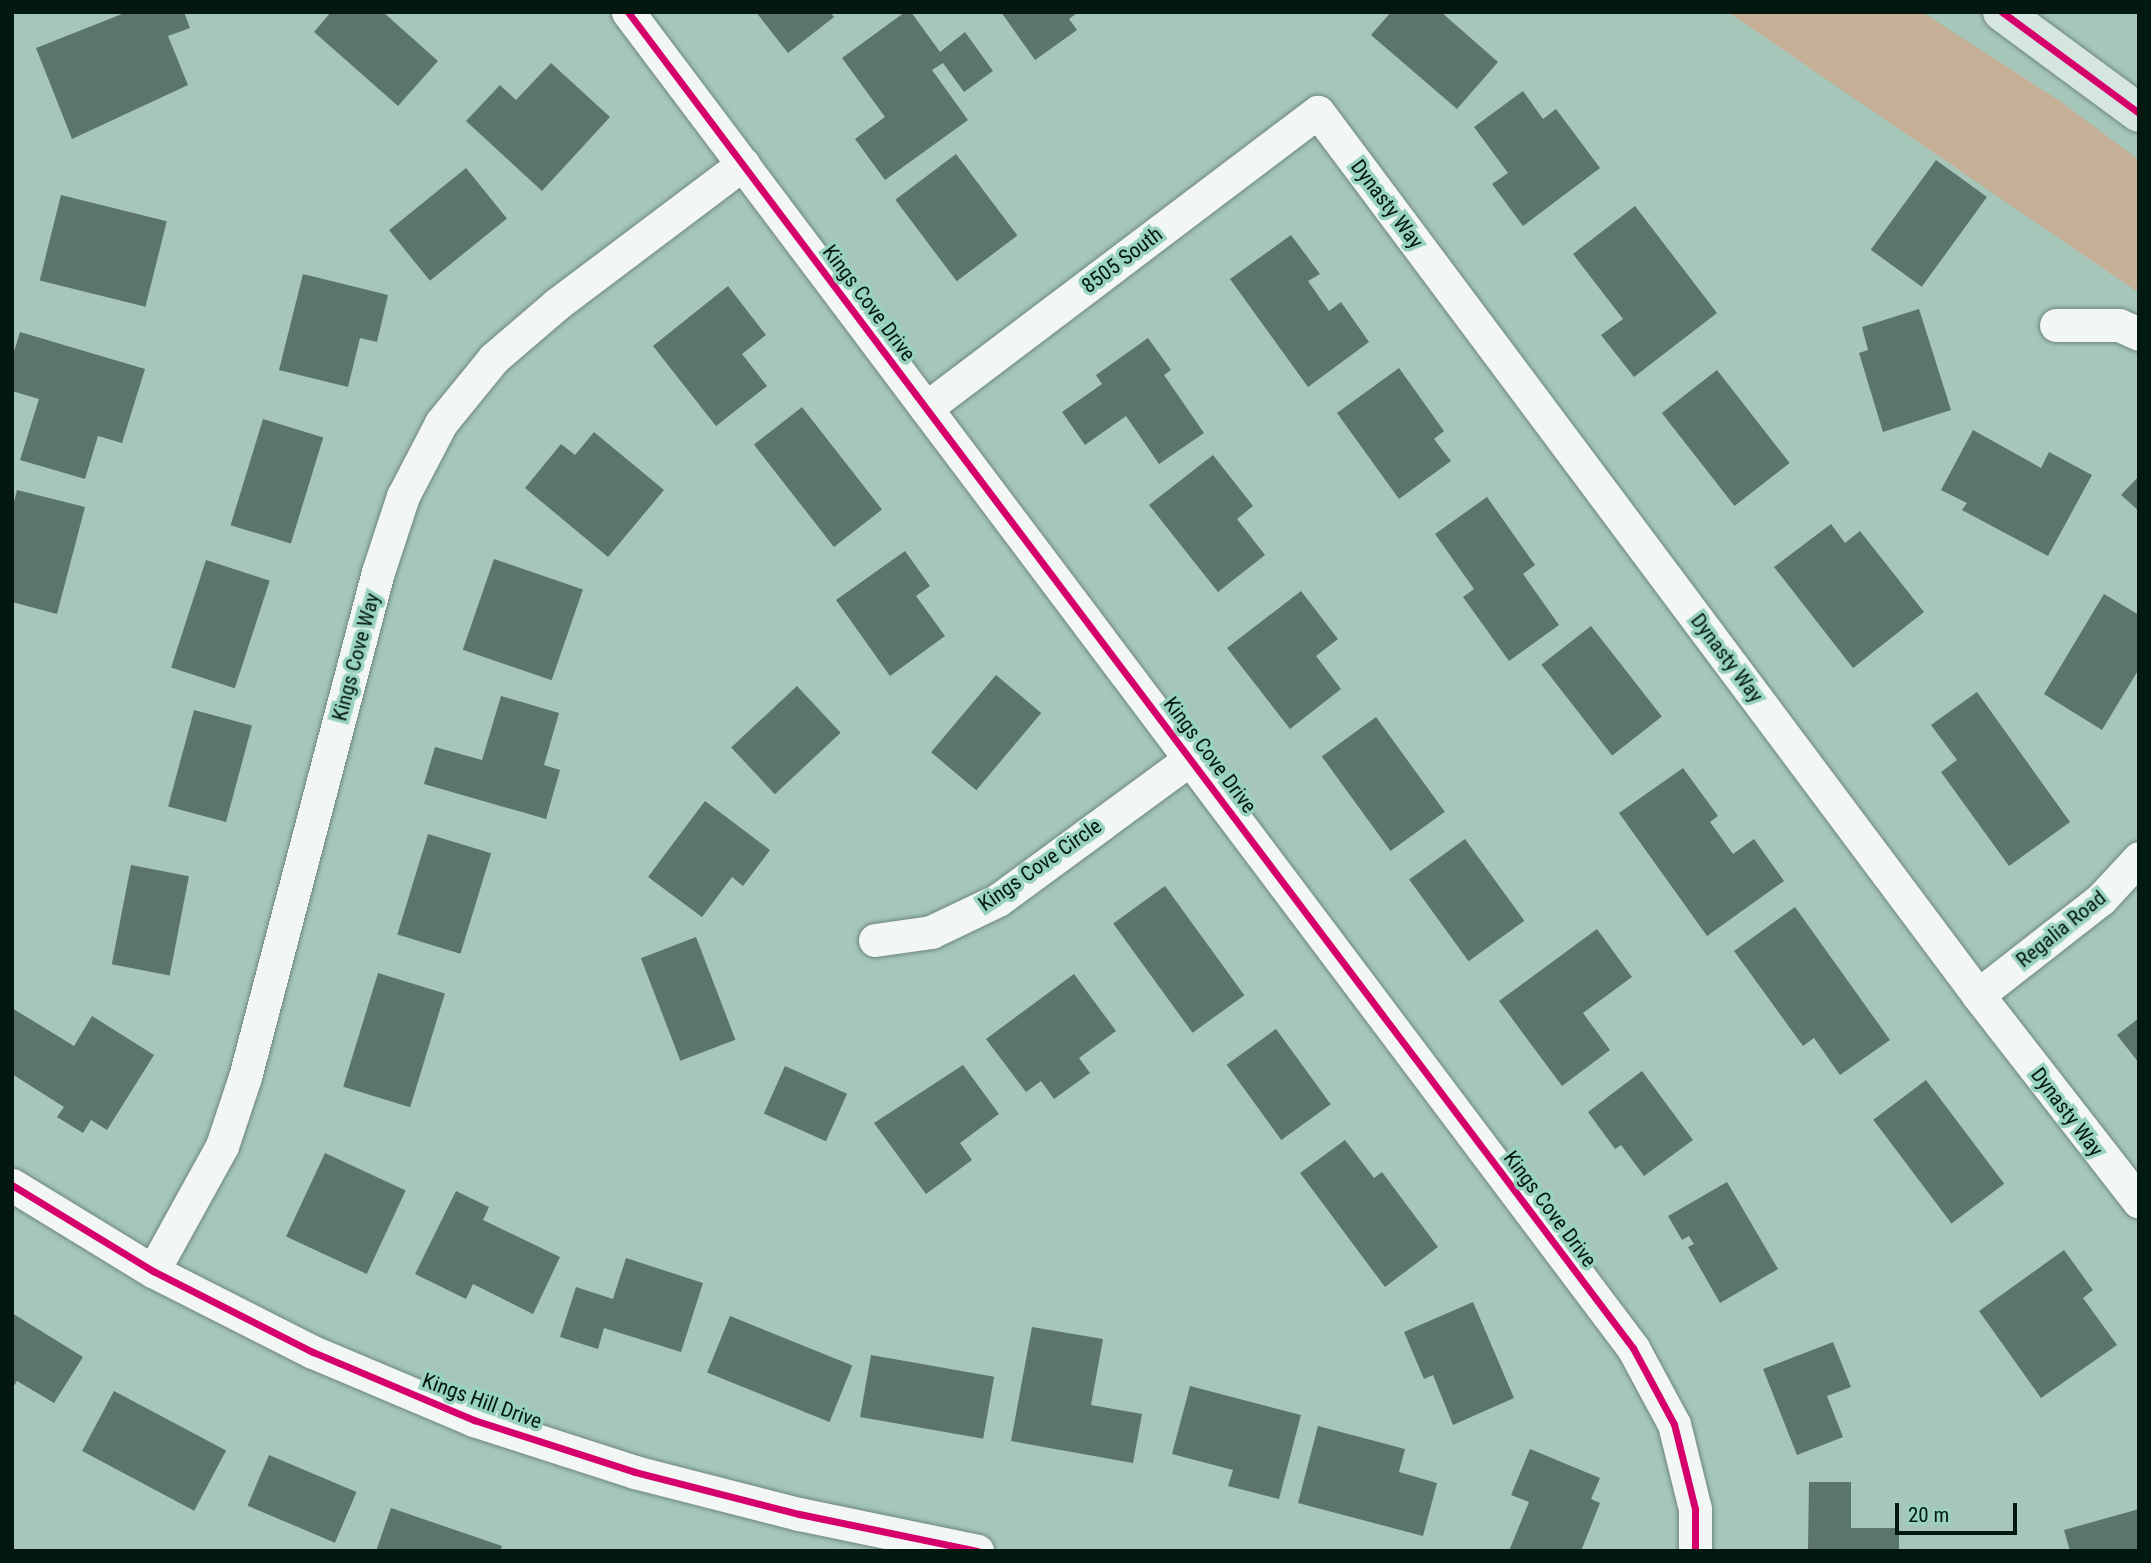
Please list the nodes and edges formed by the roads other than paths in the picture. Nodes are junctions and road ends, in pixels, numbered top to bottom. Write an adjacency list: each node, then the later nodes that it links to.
1 (628, 12): 5 (street, Kings Cove Drive)
2 (2001, 12): 4 (main road)
3 (1318, 112): 8 (street, 8505 South); 12 (street, Dynasty Way)
4 (2139, 113)
5 (743, 164): 8 (street, Kings Cove Drive); 15 (street, Kings Cove Way)
6 (2056, 325): 7 (street)
7 (2139, 334)
8 (926, 408): 9 (street, Kings Cove Drive)
9 (1191, 758): 11 (street, Kings Cove Circle); 17 (street, Kings Cove Drive)
10 (2139, 858): 12 (street, Regalia Road)
11 (875, 940)
12 (1978, 995): 14 (street, Dynasty Way)
13 (12, 1185): 15 (street, Kings Hill Drive)
14 (2139, 1202)
15 (153, 1271): 16 (street, Kings Hill Drive)
16 (977, 1551)
17 (1695, 1551)

